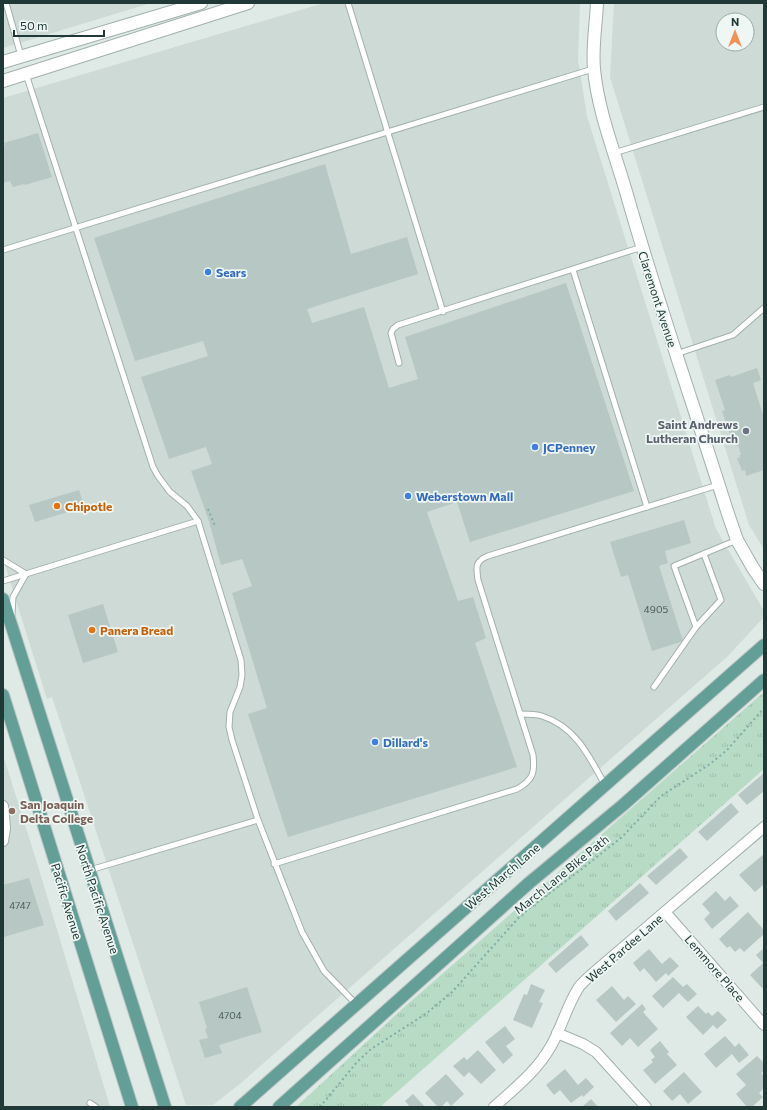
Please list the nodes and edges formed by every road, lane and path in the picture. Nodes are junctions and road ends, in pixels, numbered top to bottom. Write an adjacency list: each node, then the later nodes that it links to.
1 (6, 3): 6 (lane)
2 (200, 3): 6 (street)
3 (248, 3): 9 (street)
4 (348, 3): 12 (lane)
5 (597, 3): 8 (street, Claremont Avenue)
6 (21, 56): 7 (street)
7 (3, 62)
8 (594, 69): 12 (lane); 13 (street, Claremont Avenue)
9 (26, 74): 10 (street); 14 (lane)
10 (3, 81)
11 (764, 107): 13 (lane)
12 (388, 132): 14 (lane); 19 (lane)
13 (614, 153): 15 (street, Claremont Avenue)
14 (76, 228): 16 (lane); 25 (lane)
15 (642, 248): 17 (lane); 20 (street, Claremont Avenue)
16 (3, 250)
17 (572, 270): 19 (lane); 23 (lane)
18 (764, 308): 20 (lane)
19 (443, 312): 21 (lane)
20 (676, 354): 22 (street, Claremont Avenue)
21 (399, 363)
22 (718, 485): 23 (lane); 27 (street, Claremont Avenue)
23 (647, 507): 41 (lane)
24 (208, 509): 26 (path)
25 (198, 522): 30 (lane); 44 (lane)
26 (215, 526)
27 (737, 540): 28 (lane); 32 (street, Claremont Avenue)
28 (704, 554): 35 (lane); 35 (lane)
29 (3, 560): 30 (lane)
30 (26, 574): 31 (lane); 34 (lane)
31 (3, 581)
32 (764, 584)
33 (3, 599): 34 (main road, North Pacific Avenue)
34 (12, 627): 48 (main road, North Pacific Avenue)
35 (696, 627): 38 (lane)
36 (764, 645): 42 (main road, West March Lane)
37 (764, 680): 58 (main road, West March Lane)
38 (654, 687)
39 (3, 695): 55 (main road, Pacific Avenue)
40 (764, 708): 59 (path, March Lane Bike Path)
41 (520, 714): 42 (lane); 47 (lane)
42 (605, 785): 50 (main road, West March Lane)
43 (3, 806): 46 (street)
44 (258, 820): 47 (lane); 48 (lane)
45 (764, 827): 49 (street, West Pardee Lane)
46 (3, 841)
47 (274, 864): 50 (lane)
48 (89, 870): 56 (main road, North Pacific Avenue)
49 (665, 912): 51 (street, Lemmore Place); 52 (street, West Pardee Lane)
50 (356, 1004): 57 (main road, West March Lane)
51 (764, 1025)
52 (557, 1033): 60 (street, West Pardee Lane); 61 (street)
53 (90, 1104): 54 (lane)
54 (96, 1107)
55 (132, 1107)
56 (165, 1107)
57 (240, 1107)
58 (279, 1107)
59 (320, 1107)
60 (494, 1107)
61 (646, 1107)

